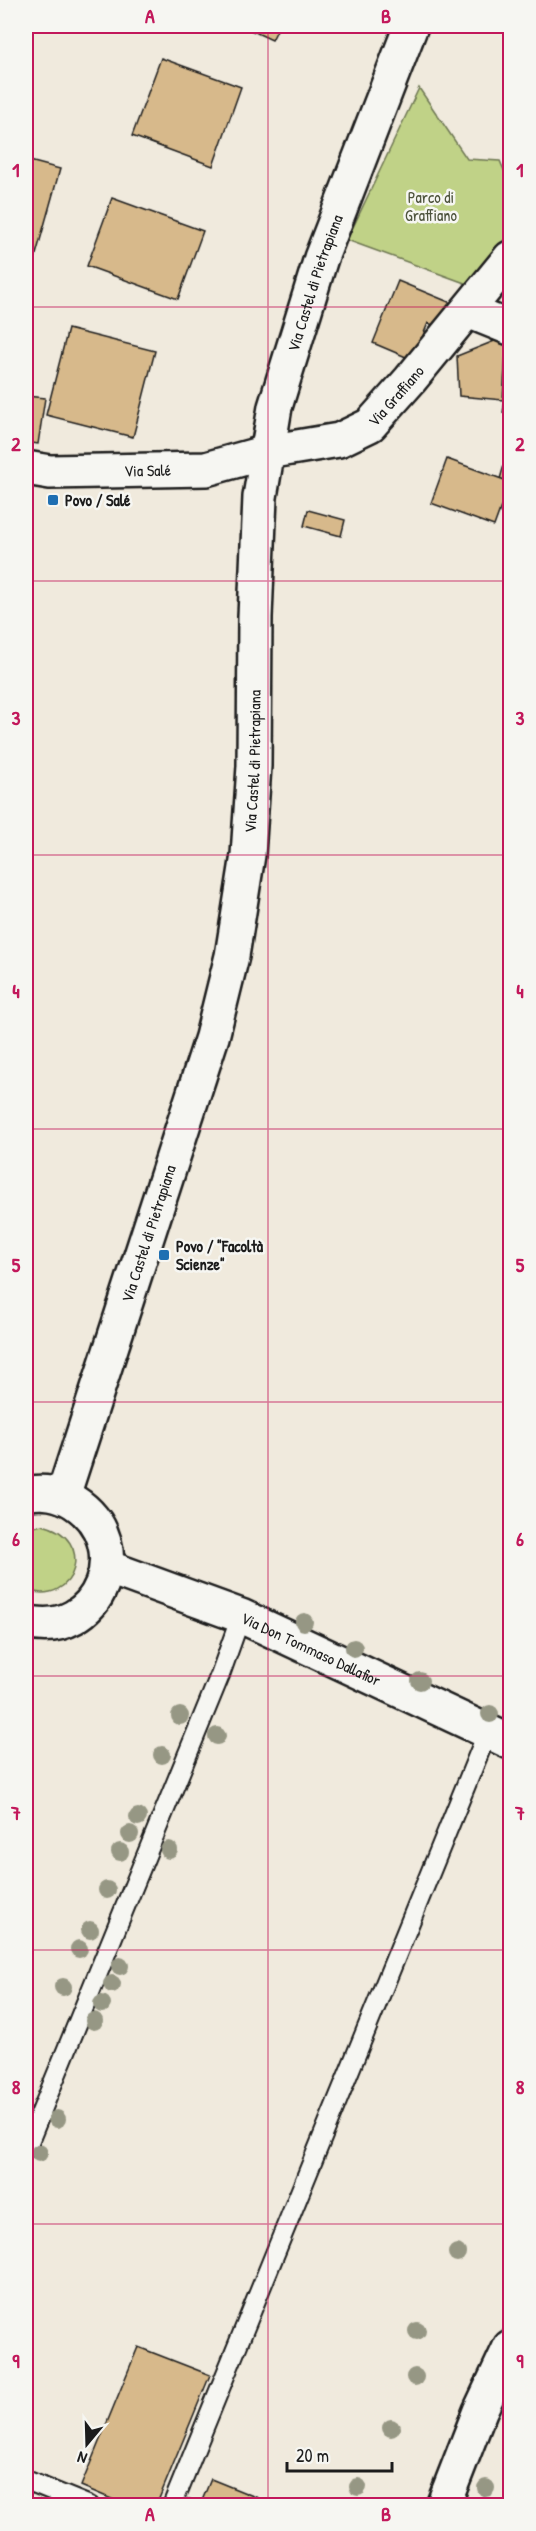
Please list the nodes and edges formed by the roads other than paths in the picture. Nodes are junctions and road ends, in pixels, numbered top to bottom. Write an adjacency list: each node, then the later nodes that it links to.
1 (411, 26): 5 (main road, Via Castel di Pietrapiana)
2 (510, 258): 3 (main road, Via Graffiano)
3 (468, 311): 4 (main road); 5 (main road, Via Graffiano)
4 (510, 328)
5 (267, 452): 6 (main road, Via Salé); 8 (main road, Via Castel di Pietrapiana)
6 (26, 468)
7 (26, 1494): 8 (main road)
8 (63, 1496): 9 (main road)
9 (107, 1567): 10 (main road, Via Don Tommaso Dallafior); 11 (main road)
10 (241, 1616): 12 (main road, Via Don Tommaso Dallafior); 13 (lane)
11 (26, 1622)
12 (499, 1737): 17 (lane)
13 (26, 2149)
14 (510, 2347): 18 (main road)
15 (26, 2480): 16 (lane)
16 (90, 2505)
17 (172, 2505)
18 (443, 2505)

